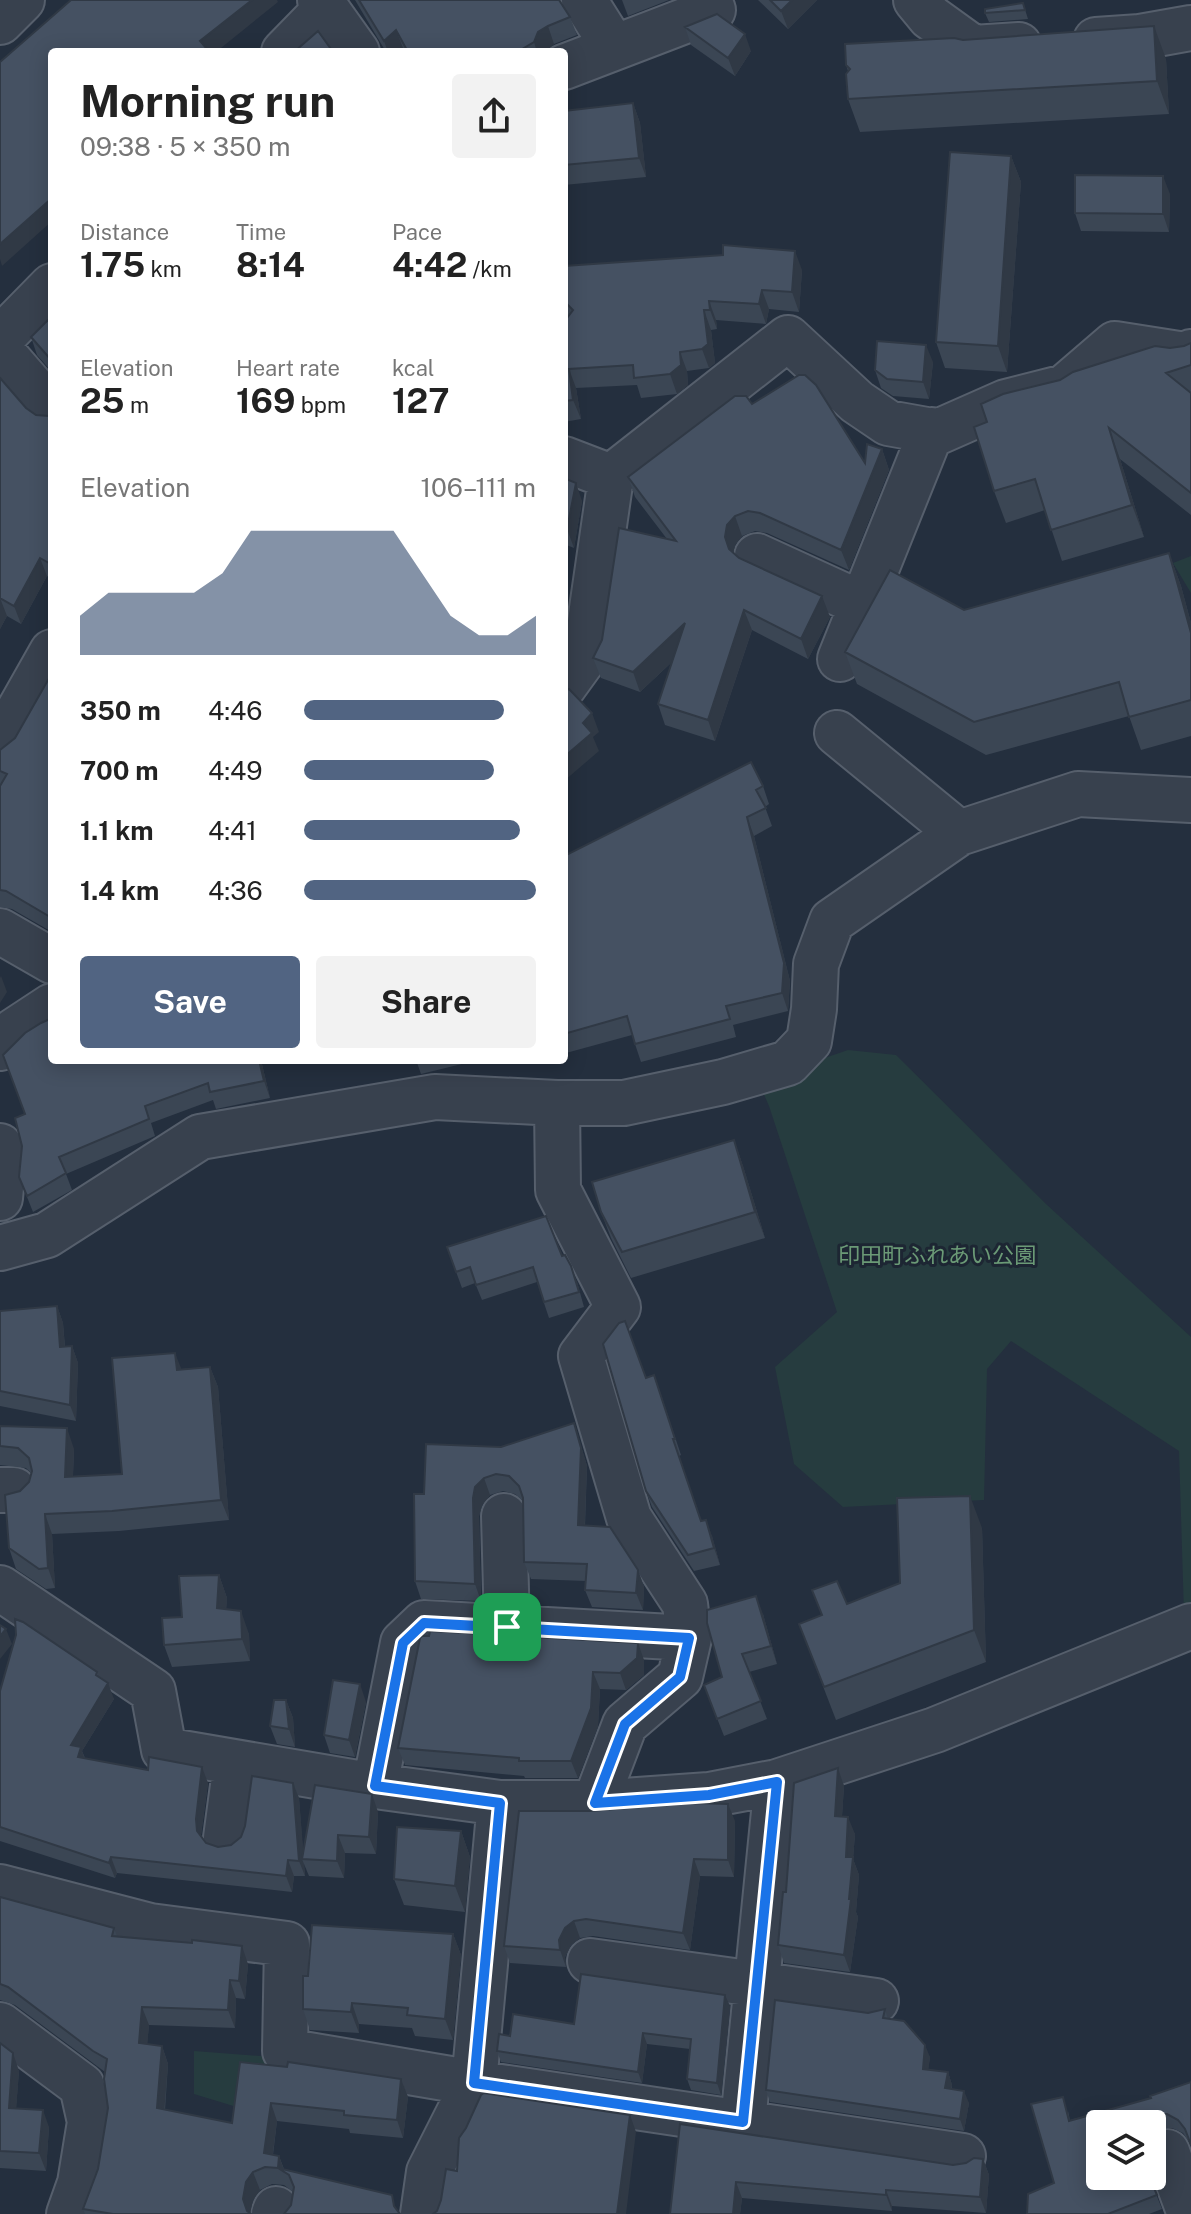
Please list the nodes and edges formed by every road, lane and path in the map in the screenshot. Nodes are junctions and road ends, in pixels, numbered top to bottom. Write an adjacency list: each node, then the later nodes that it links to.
1 (22, 0): 6 (street)
2 (584, 0): 8 (street)
3 (916, 0): 7 (street)
4 (323, 5): 9 (street); 10 (street)
5 (713, 10): 8 (street)
6 (0, 22)
7 (1191, 28)
8 (613, 46): 11 (street)
9 (287, 48)
10 (354, 48)
11 (568, 65)
12 (48, 290): 13 (street)
13 (0, 339)
14 (0, 350): 16 (street)
15 (1191, 352): 17 (street)
16 (48, 405)
17 (932, 430): 19 (street); 21 (street)
18 (568, 461): 19 (street)
19 (611, 477): 24 (street)
20 (757, 556): 21 (street)
21 (862, 604): 23 (street)
22 (48, 659): 26 (street)
23 (840, 659)
24 (568, 680)
25 (837, 733): 28 (street)
26 (0, 744)
27 (1191, 800): 28 (street)
28 (959, 833): 33 (street)
29 (0, 931): 30 (street)
30 (48, 959)
31 (48, 1009): 32 (street)
32 (0, 1048)
33 (557, 1103): 36 (street); 41 (street)
34 (0, 1146): 35 (street)
35 (0, 1198)
36 (0, 1248)
37 (504, 1516): 40 (street)
38 (0, 1588): 42 (street)
39 (1191, 1626): 43 (street)
40 (507, 1627): 41 (street); 44 (street)
41 (689, 1638): 46 (street)
42 (236, 1763): 44 (street); 47 (street)
43 (777, 1782): 46 (street); 50 (street)
44 (375, 1786): 45 (street)
45 (500, 1803): 46 (street); 53 (street)
46 (595, 1803)
47 (226, 1838)
48 (0, 1887): 53 (street)
49 (590, 1961): 50 (street)
50 (757, 1984): 51 (street); 54 (street)
51 (876, 2001)
52 (0, 2025): 57 (street)
53 (474, 2083): 54 (street); 58 (street)
54 (743, 2122): 56 (street)
55 (1167, 2152): 59 (street)
56 (963, 2156)
57 (69, 2214)
58 (423, 2214)
59 (1190, 2214)

